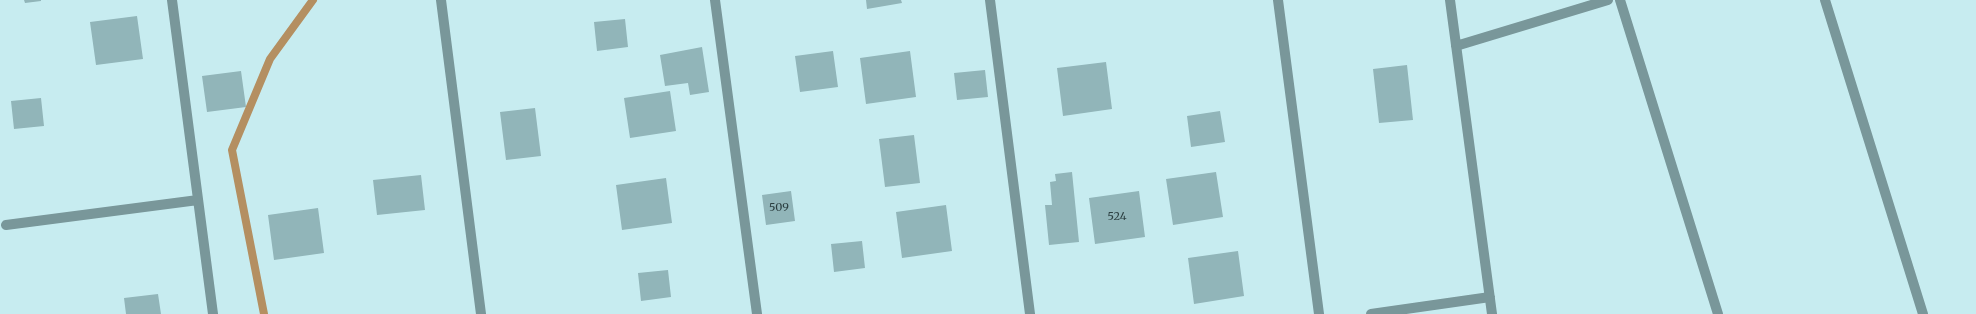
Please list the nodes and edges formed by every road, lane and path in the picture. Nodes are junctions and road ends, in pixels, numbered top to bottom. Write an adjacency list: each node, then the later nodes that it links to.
1 (172, 0): 11 (street)
2 (441, 0): 15 (street)
3 (715, 0): 16 (street)
4 (990, 0): 17 (street)
5 (1278, 0): 18 (street)
6 (1450, 0): 10 (street)
7 (1608, 0): 10 (street)
8 (1620, 0): 21 (street)
9 (1825, 0): 22 (street)
10 (1456, 46): 13 (street)
11 (198, 200): 12 (street); 14 (street)
12 (6, 224)
13 (1490, 296): 19 (street); 20 (street)
14 (213, 314)
15 (481, 314)
16 (757, 314)
17 (1030, 314)
18 (1319, 314)
19 (1371, 314)
20 (1492, 314)
21 (1718, 314)
22 (1924, 314)

